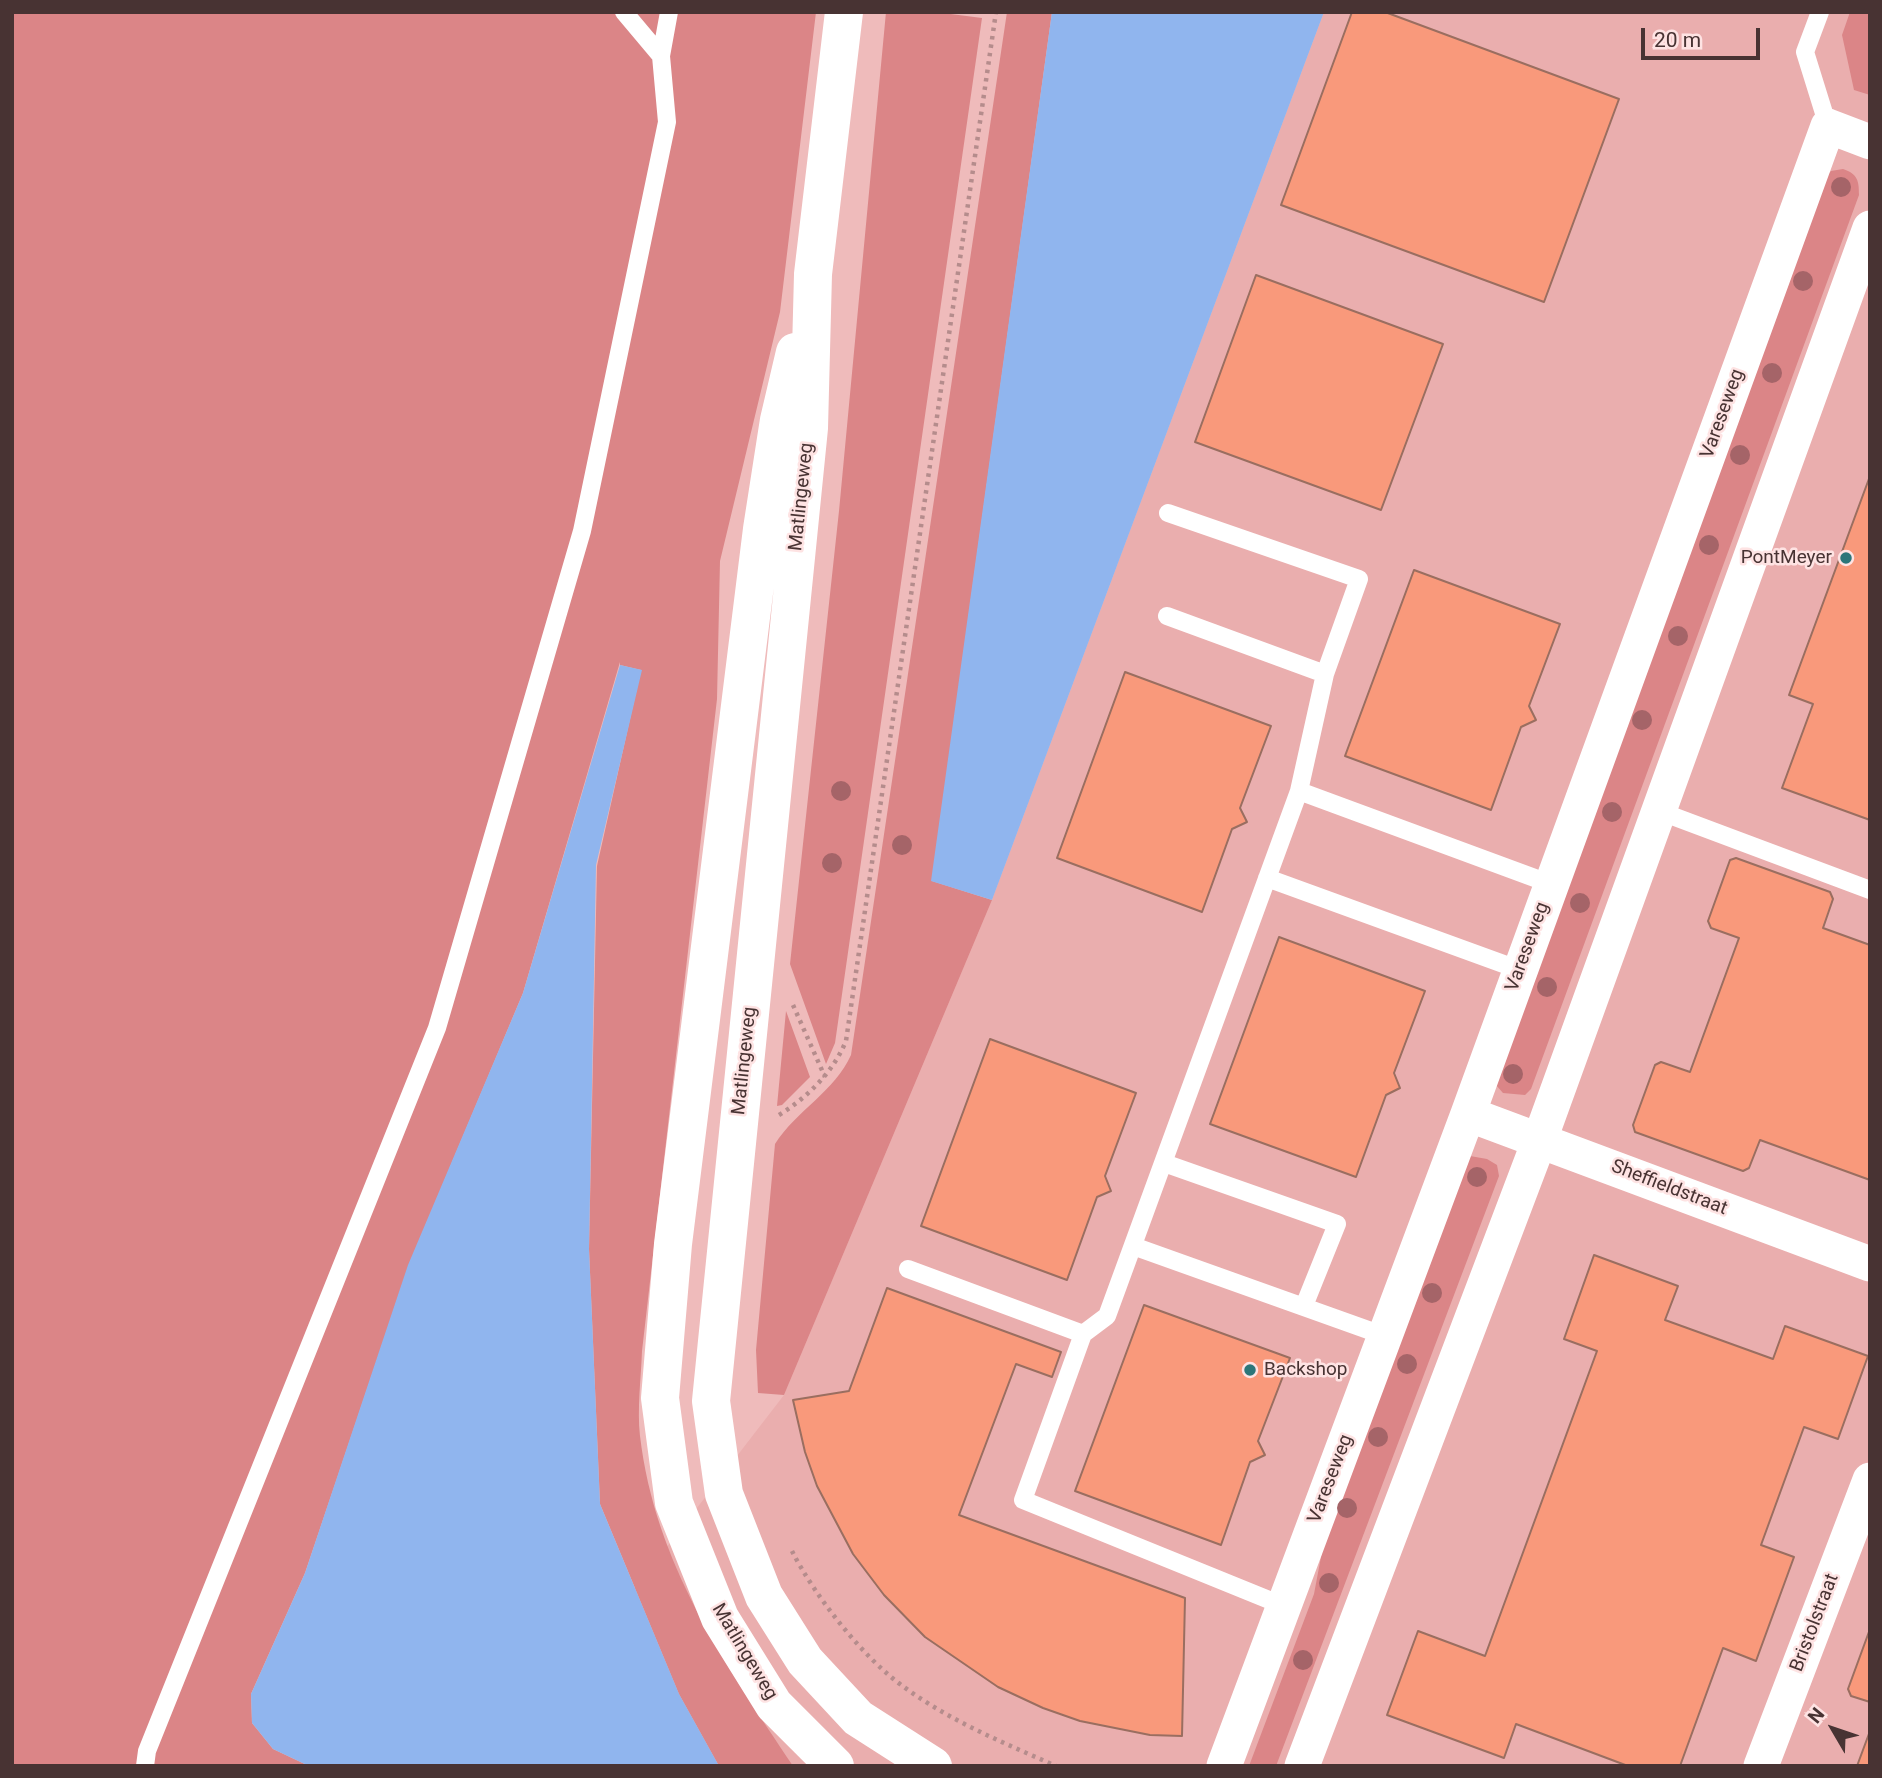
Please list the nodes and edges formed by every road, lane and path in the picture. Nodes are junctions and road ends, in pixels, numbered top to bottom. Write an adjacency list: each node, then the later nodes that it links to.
1 (624, 12): 6 (lane)
2 (669, 12): 6 (lane)
3 (844, 12): 10 (main road, Matlingeweg)
4 (996, 12): 21 (path, Matlingeweg)
5 (1820, 12): 7 (lane)
6 (661, 56): 35 (lane)
7 (1828, 126): 8 (street); 17 (street, Vareseweg)
8 (1870, 142)
9 (1870, 228): 15 (street)
10 (813, 274): 36 (main road, Matlingeweg); 37 (main road, Matlingeweg)
11 (1168, 513): 13 (lane)
12 (1167, 616): 13 (lane)
13 (1325, 674): 14 (lane)
14 (1299, 791): 16 (lane); 17 (lane)
15 (1658, 811): 18 (lane); 24 (street)
16 (1268, 878): 19 (lane); 25 (lane)
17 (1551, 884): 19 (street, Vareseweg)
18 (1870, 890)
19 (1520, 970): 22 (street, Vareseweg)
20 (789, 996): 21 (path)
21 (825, 1077): 23 (path, Matlingeweg)
22 (1468, 1114): 24 (street, Sheffieldstraat); 31 (street, Vareseweg)
23 (773, 1117)
24 (1539, 1139): 27 (street, Sheffieldstraat); 40 (street)
25 (1164, 1163): 26 (lane); 29 (lane)
26 (1133, 1246): 29 (lane); 30 (lane)
27 (1870, 1264)
28 (908, 1269): 30 (lane)
29 (1304, 1306): 31 (lane)
30 (1083, 1334): 34 (lane)
31 (1385, 1336): 34 (street, Vareseweg)
32 (1870, 1480): 41 (street, Bristolstraat)
33 (787, 1540): 38 (path)
34 (1284, 1606): 39 (street, Vareseweg)
35 (145, 1766)
36 (835, 1766)
37 (933, 1766)
38 (1056, 1766)
39 (1224, 1766)
40 (1302, 1766)
41 (1761, 1766)

